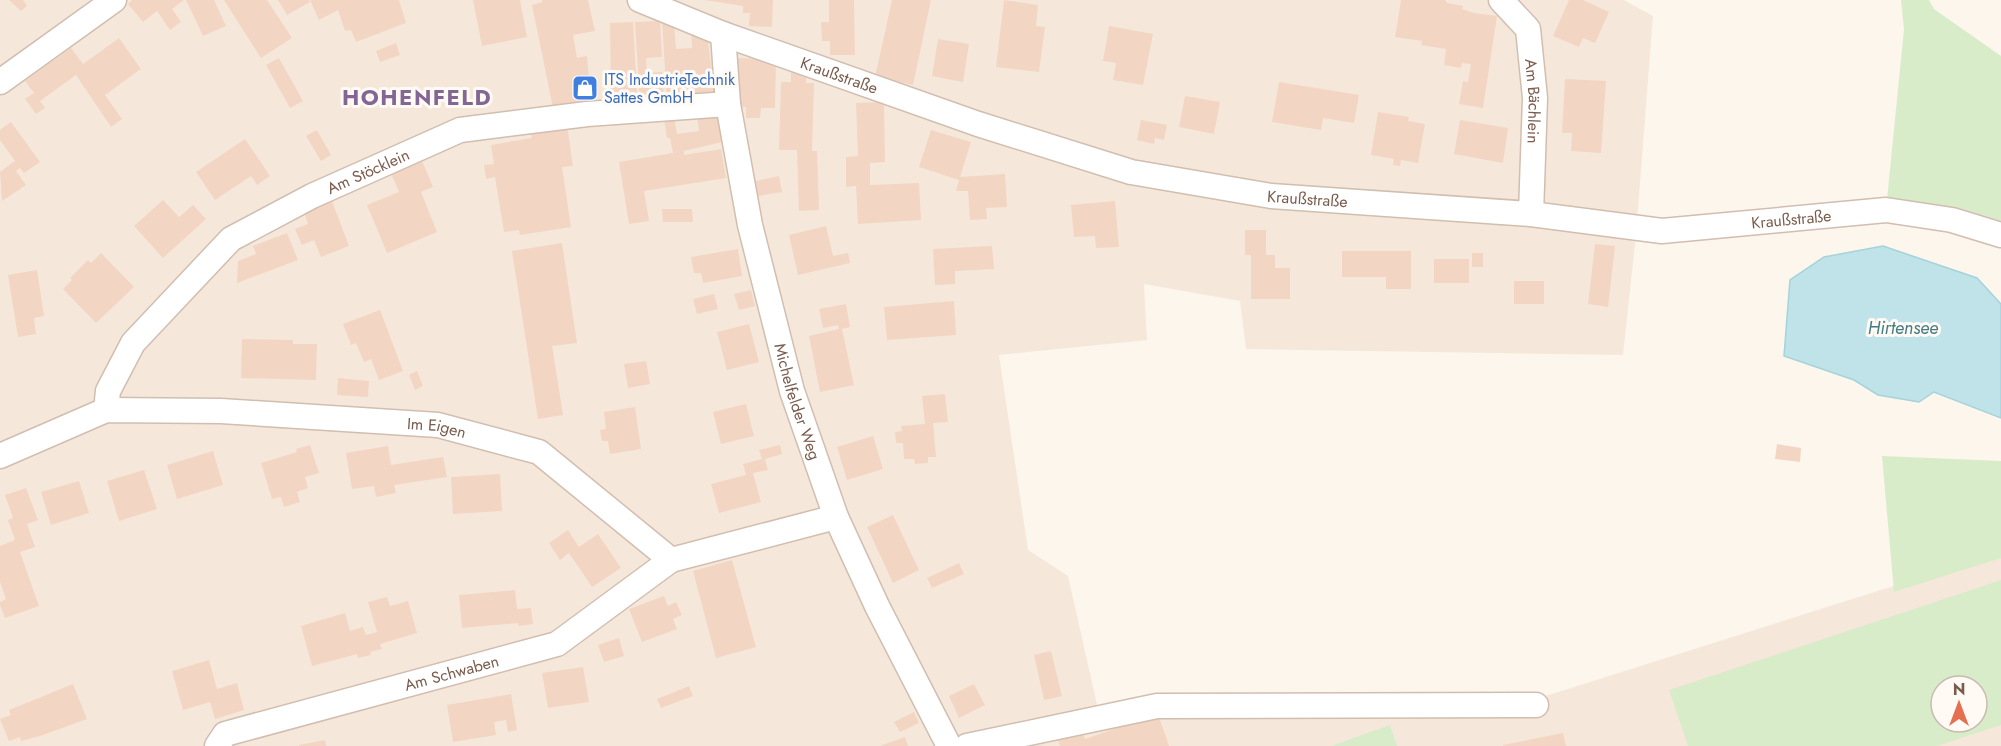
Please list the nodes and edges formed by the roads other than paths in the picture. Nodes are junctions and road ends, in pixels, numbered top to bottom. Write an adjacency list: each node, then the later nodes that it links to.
1 (114, 0): 5 (street)
2 (640, 0): 4 (street, Kraußstraße)
3 (1501, 0): 7 (street, Am Bächlein)
4 (723, 34): 6 (street, Michelfelder Weg); 7 (street, Kraußstraße)
5 (0, 82)
6 (728, 104): 9 (street, Am Stöcklein); 11 (street, Michelfelder Weg)
7 (1531, 214): 8 (street, Kraußstraße)
8 (2001, 235)
9 (106, 410): 10 (street, Im Eigen); 12 (street, Im Eigen)
10 (0, 456)
11 (836, 517): 12 (street); 15 (street, Michelfelder Weg)
12 (671, 560): 14 (street, Am Schwaben)
13 (1536, 705): 16 (street)
14 (217, 746)
15 (949, 746)
16 (967, 746)

